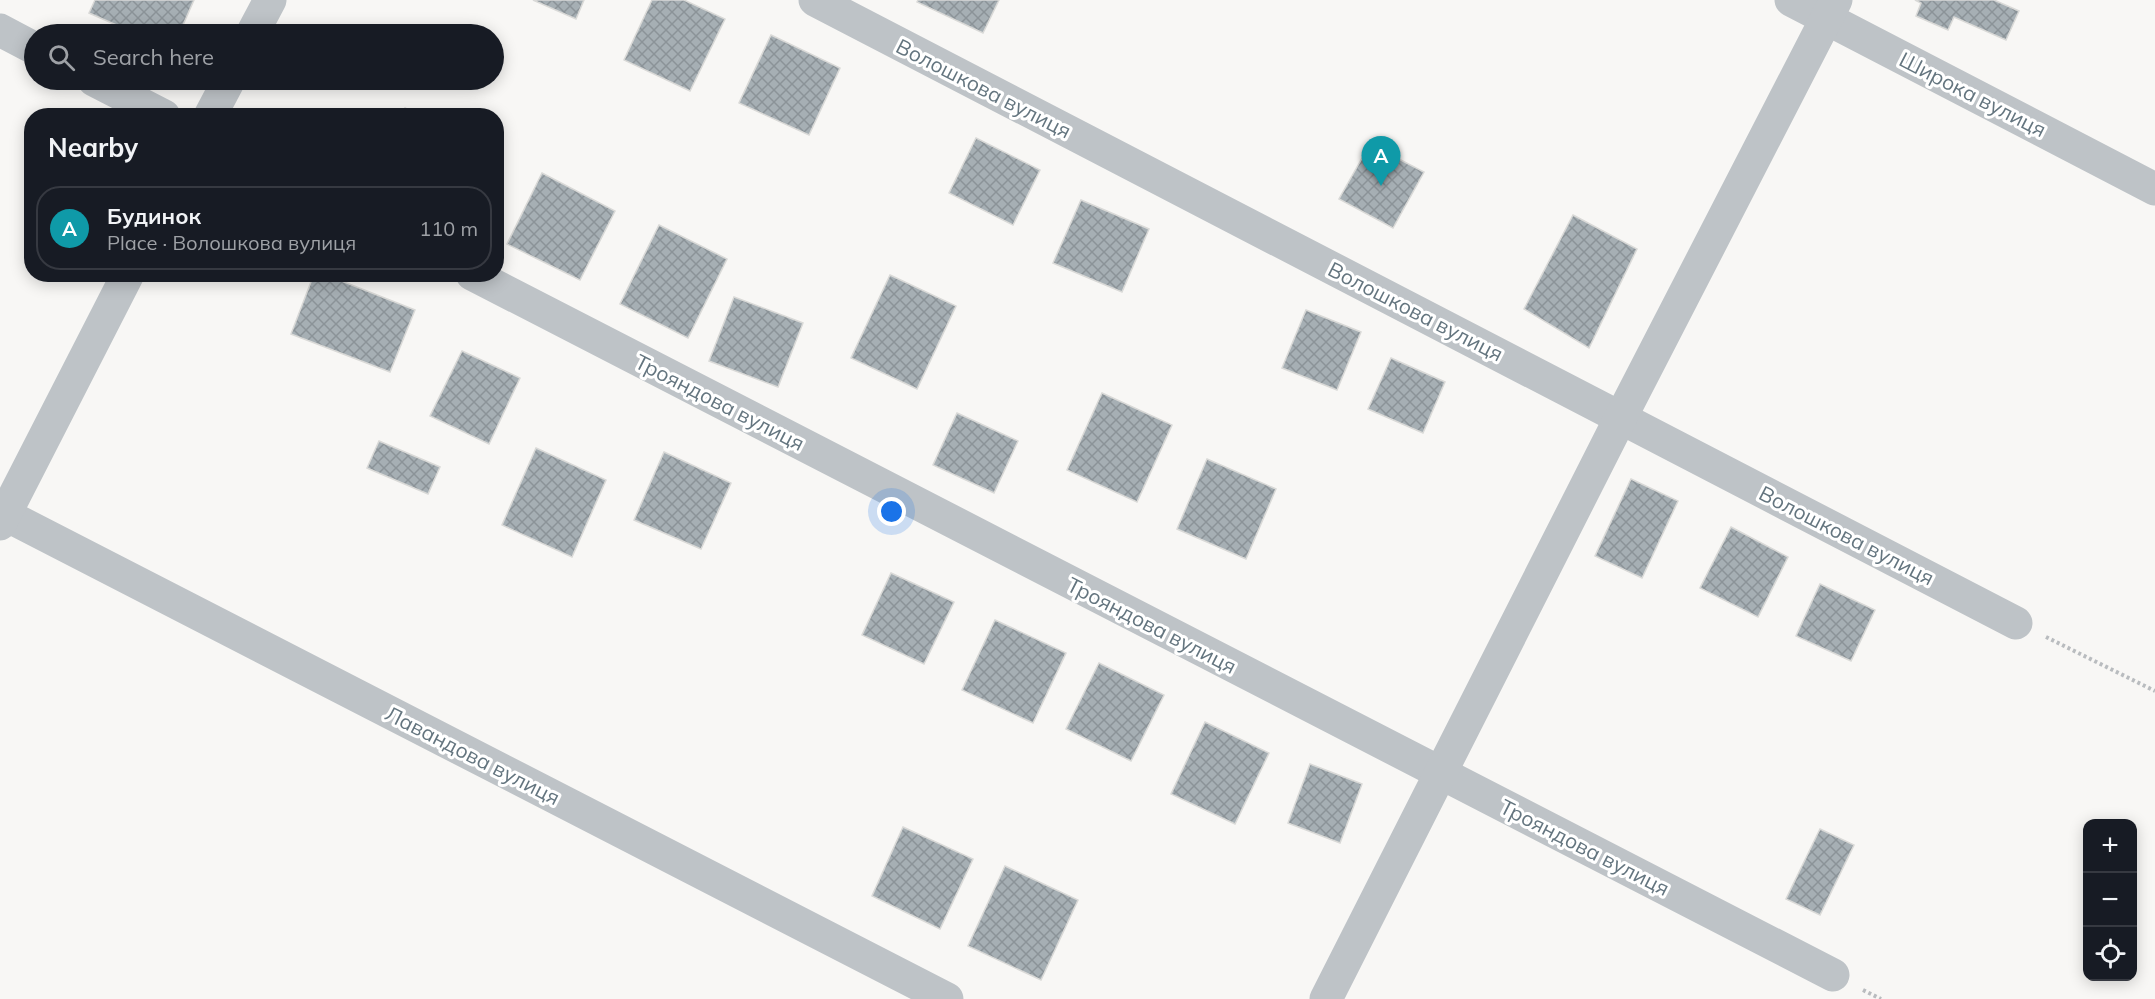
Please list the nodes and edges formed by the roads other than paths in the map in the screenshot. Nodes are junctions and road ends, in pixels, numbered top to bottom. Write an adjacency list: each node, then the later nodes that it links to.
1 (270, 0): 5 (street)
2 (815, 0): 15 (street, Волошкова вулиця)
3 (1791, 0): 4 (street, Широка вулиця)
4 (1832, 9): 12 (street, Широка вулиця); 15 (street)
5 (257, 24)
6 (0, 30): 7 (street)
7 (24, 43)
8 (113, 90): 10 (street)
9 (224, 90): 11 (street)
10 (148, 108)
11 (214, 108)
12 (2155, 189)
13 (124, 282): 16 (street)
14 (488, 282): 18 (street, Трояндова вулиця)
15 (1621, 417): 17 (street, Волошкова вулиця); 18 (street)
16 (2, 517): 20 (street, Лавандова вулиця)
17 (2016, 622)
18 (1440, 773): 19 (street, Трояндова вулиця); 21 (street)
19 (1833, 975)
20 (946, 999)
21 (1326, 999)

